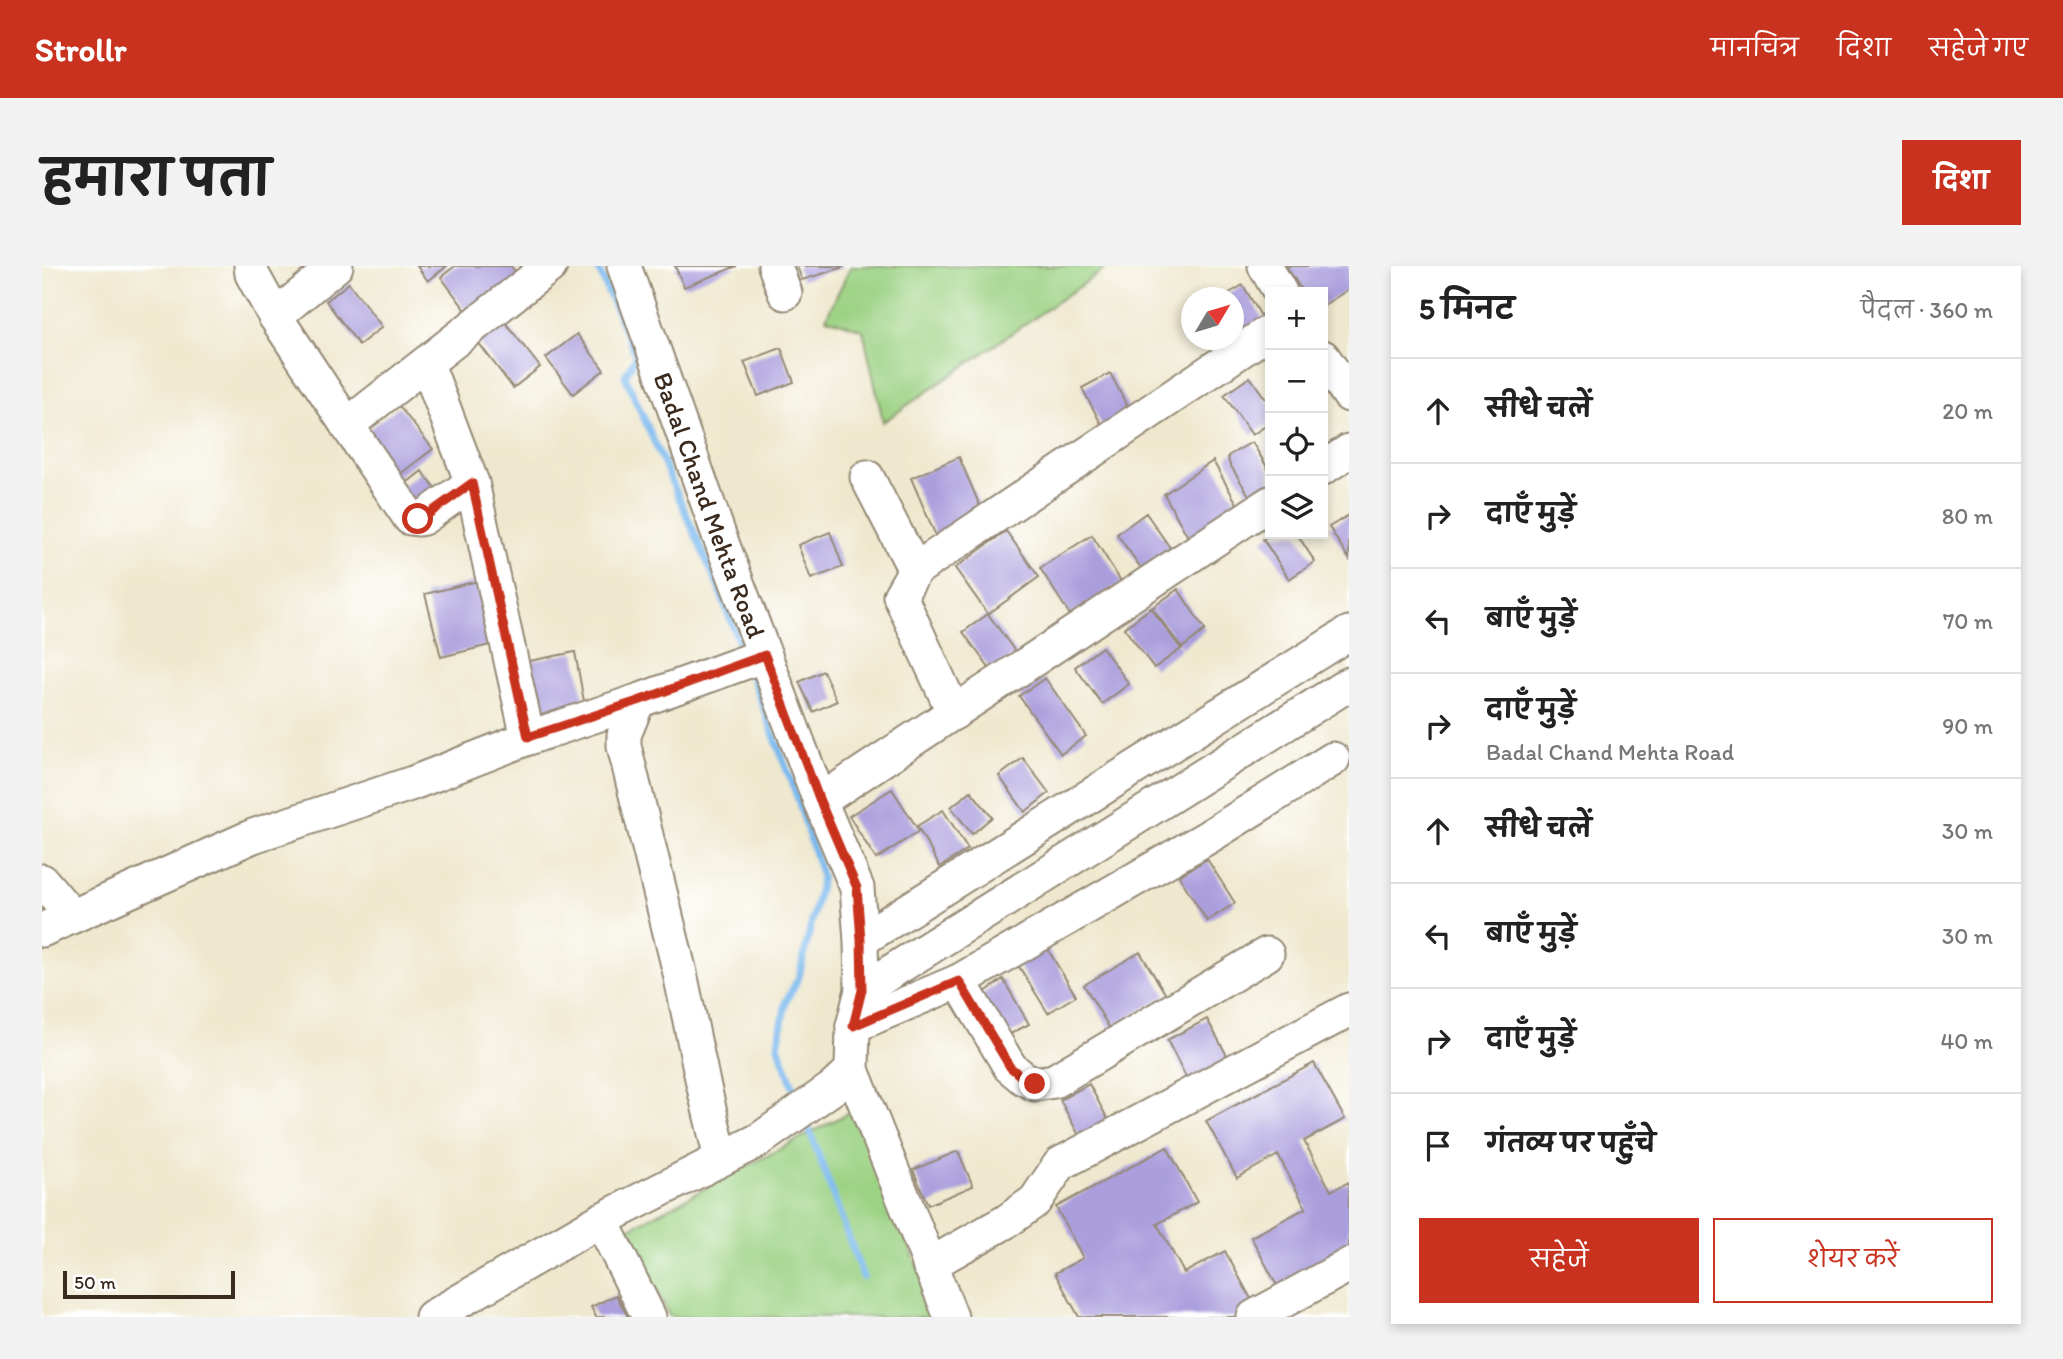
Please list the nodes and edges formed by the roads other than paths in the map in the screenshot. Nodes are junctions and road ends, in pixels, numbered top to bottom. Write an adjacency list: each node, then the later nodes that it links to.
1 (251, 266): 7 (street)
2 (336, 266): 7 (street)
3 (550, 266): 9 (street)
4 (624, 266): 20 (street, Badal Chand Mehta Road)
5 (1265, 266): 6 (street)
6 (1277, 287)
7 (275, 316): 12 (street)
8 (1265, 334): 18 (street)
9 (426, 364): 12 (street); 16 (street)
10 (1328, 364): 11 (street)
11 (1349, 395)
12 (346, 425): 16 (street)
13 (1349, 451): 14 (street)
14 (1328, 465)
15 (867, 477): 18 (street)
16 (472, 483): 24 (street)
17 (1265, 506): 23 (street)
18 (915, 570): 23 (street)
19 (1349, 633): 29 (street)
20 (749, 661): 22 (street); 26 (street, Badal Chand Mehta Road)
21 (1349, 684): 32 (street)
22 (638, 701): 24 (street); 36 (street)
23 (954, 713): 26 (street)
24 (528, 737): 28 (street)
25 (1334, 759): 31 (street)
26 (820, 801): 29 (street, Badal Chand Mehta Road)
27 (42, 881): 28 (street)
28 (56, 923)
29 (861, 940): 32 (street, Badal Chand Mehta Road)
30 (1267, 954): 31 (street)
31 (959, 981): 34 (street)
32 (862, 990): 34 (street, Badal Chand Mehta Road)
33 (1349, 1010): 38 (street)
34 (853, 1026): 35 (street, Badal Chand Mehta Road)
35 (843, 1079): 36 (street); 38 (street)
36 (721, 1159): 37 (street)
37 (601, 1220): 40 (street); 41 (street)
38 (929, 1265): 42 (street)
39 (1349, 1265): 43 (street)
40 (432, 1317)
41 (649, 1317)
42 (951, 1317)
43 (1254, 1317)

